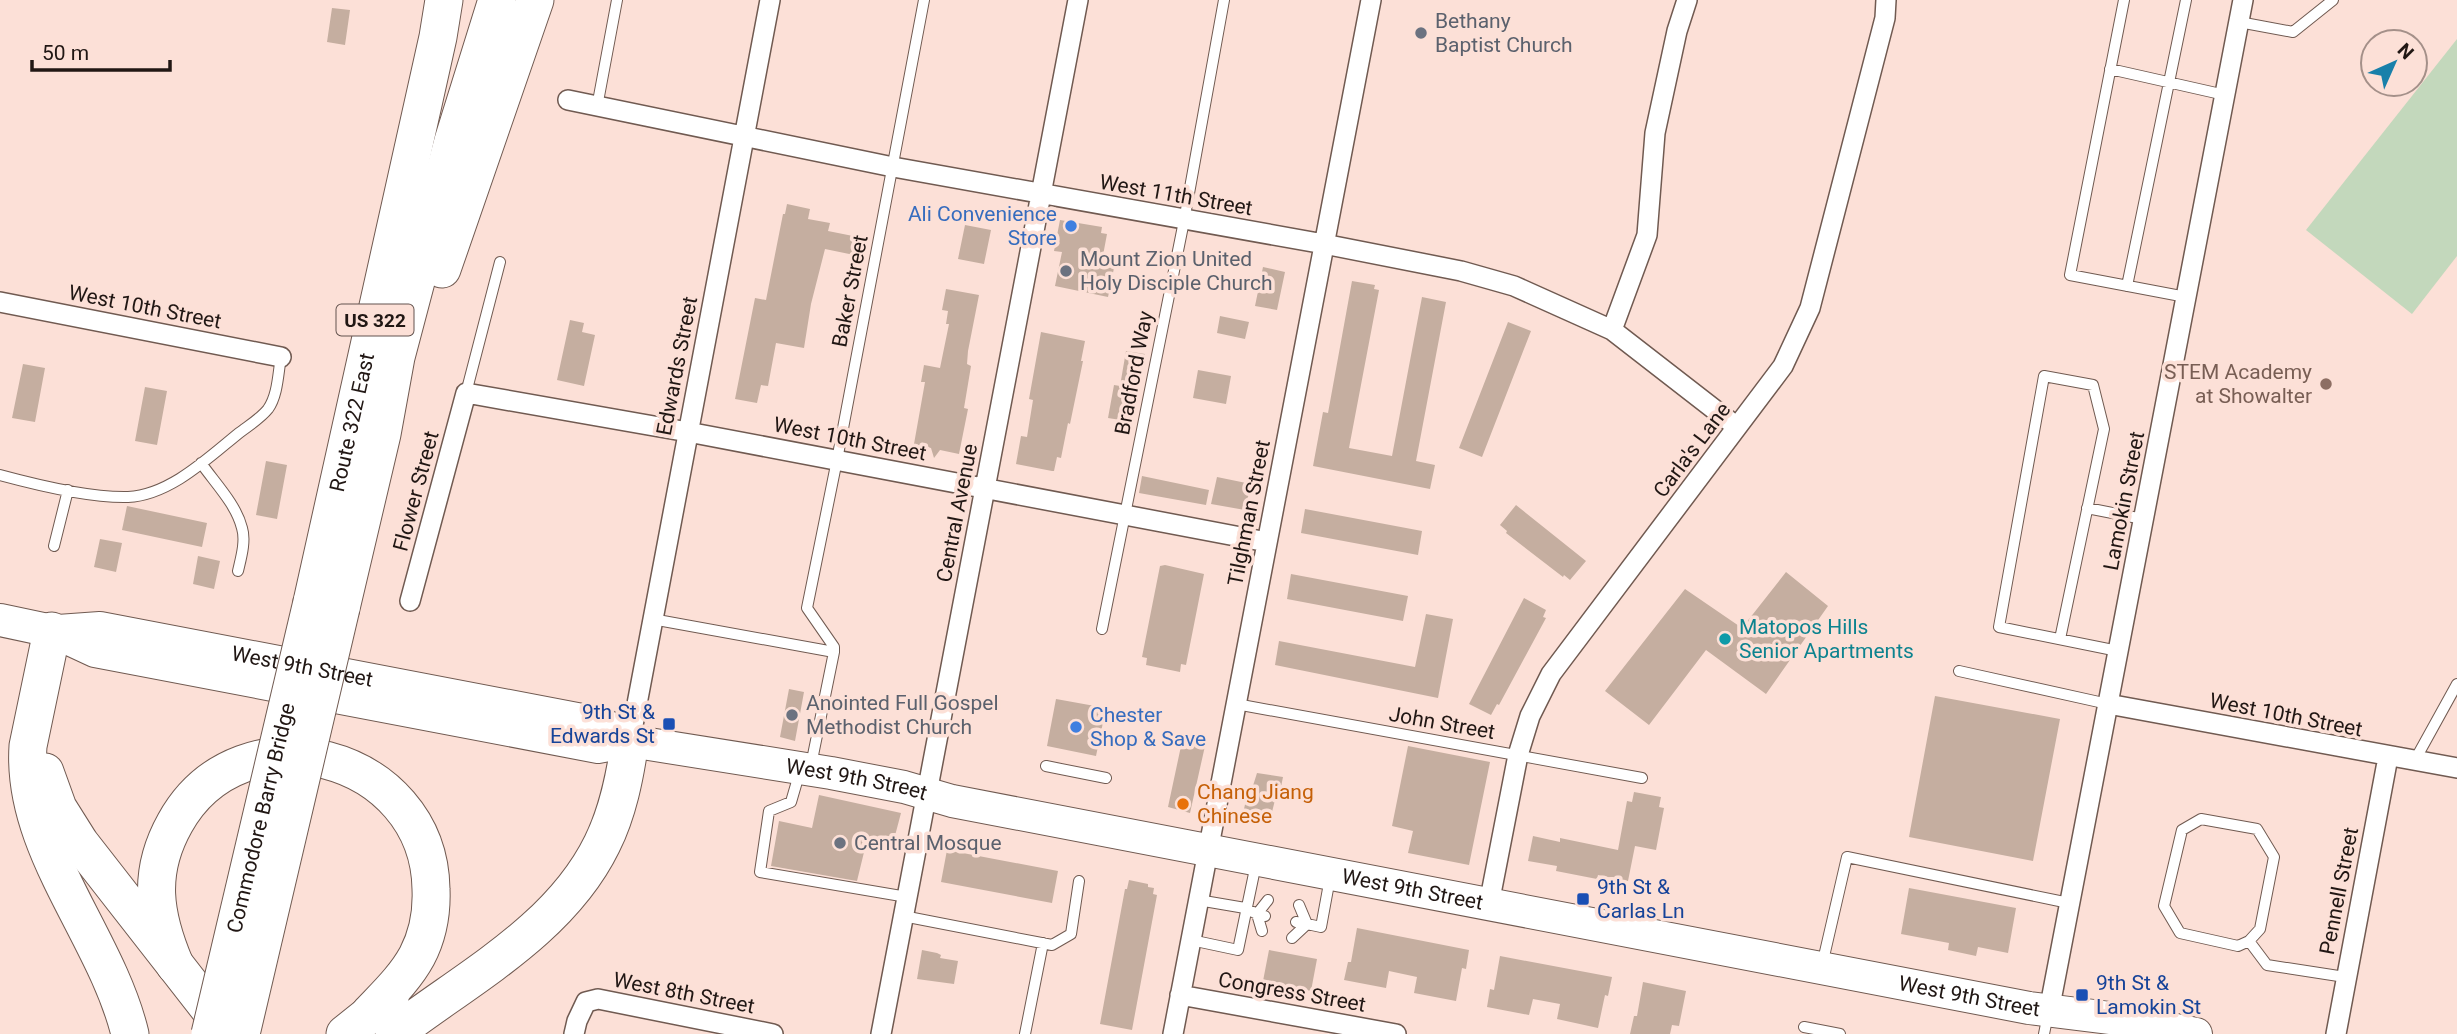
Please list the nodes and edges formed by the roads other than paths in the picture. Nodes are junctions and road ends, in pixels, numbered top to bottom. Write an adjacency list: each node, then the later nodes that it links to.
1 (443, 0): 18 (highway, US 322)
2 (451, 0): 18 (highway)
3 (497, 0): 38 (highway, US 322)
4 (535, 0): 38 (highway)
5 (617, 0): 23 (lane)
6 (770, 0): 24 (street, Edwards Street)
7 (923, 0): 25 (lane, Baker Street)
8 (1078, 0): 26 (street, Central Avenue)
9 (1224, 0): 27 (lane, Bradford Way)
10 (1371, 0): 28 (street, Tilghman Street)
11 (1687, 0): 33 (street)
12 (1886, 0): 36 (street, Carla's Lane)
13 (2124, 0): 19 (lane)
14 (2186, 0): 20 (lane)
15 (2243, 0): 17 (street, Lamokin Street)
16 (2333, 0): 17 (lane)
17 (2239, 22): 21 (street, Lamokin Street)
18 (438, 37): 51 (highway, Route 322 East / US 322)
19 (2110, 69): 20 (lane); 30 (lane)
20 (2169, 82): 21 (lane); 30 (lane)
21 (2225, 95): 31 (street, Lamokin Street)
22 (568, 100): 23 (street, West 11th Street)
23 (597, 107): 24 (street, West 11th Street)
24 (744, 137): 25 (street, West 11th Street); 37 (street, Edwards Street)
25 (893, 167): 26 (street, West 11th Street); 39 (lane, Baker Street)
26 (1041, 193): 27 (street, West 11th Street); 42 (street, Central Avenue)
27 (1184, 221): 28 (street, West 11th Street); 45 (lane, Bradford Way)
28 (1324, 244): 33 (street, West 11th Street); 47 (street, Tilghman Street)
29 (500, 262): 35 (lane)
30 (2127, 286): 31 (lane)
31 (2186, 297): 46 (street, Lamokin Street)
32 (0, 302): 34 (street, West 10th Street)
33 (1612, 330): 36 (street, West 11th Street)
34 (281, 357): 40 (lane)
35 (466, 393): 37 (street, West 10th Street); 50 (street, Flower Street)
36 (1737, 427): 65 (street, Carla's Lane)
37 (688, 432): 39 (street, West 10th Street); 52 (street, Edwards Street)
38 (382, 434): 51 (highway, US 322)
39 (837, 460): 42 (street, West 10th Street); 58 (lane, Baker Street)
40 (201, 463): 43 (lane); 49 (lane)
41 (0, 475): 43 (lane)
42 (985, 487): 45 (street, West 10th Street); 73 (street, Central Avenue)
43 (68, 490): 48 (lane)
44 (2087, 508): 46 (lane); 56 (lane); 56 (lane)
45 (1125, 515): 47 (street, West 10th Street); 54 (lane, Bradford Way)
46 (2143, 519): 57 (street, Lamokin Street)
47 (1267, 542): 62 (street, Tilghman Street)
48 (54, 546)
49 (238, 571)
50 (410, 601)
51 (327, 605): 101 (highway, Commodore Barry Bridge / US 322, bridge); 103 (highway, Commodore Barry Bridge / US 322, bridge)
52 (652, 619): 58 (lane); 64 (street, Edwards Street)
53 (0, 620): 55 (main road, West 9th Street)
54 (1102, 629)
55 (52, 631): 61 (highway); 64 (main road, West 9th Street)
56 (2060, 639): 57 (lane)
57 (2118, 651): 63 (street, Lamokin Street)
58 (834, 652): 69 (lane)
59 (1959, 671): 63 (lane)
60 (2457, 684): 67 (lane)
61 (40, 698): 93 (highway); 100 (highway)
62 (1236, 704): 65 (lane, John Street); 74 (street, Tilghman Street)
63 (2108, 704): 66 (street, West 10th Street); 80 (street, Lamokin Street)
64 (630, 741): 69 (main road, West 9th Street); 98 (highway)
65 (1518, 755): 72 (lane, John Street); 81 (street, Carla's Lane)
66 (2388, 757): 67 (street, West 10th Street); 95 (street, Pennell Street)
67 (2415, 760): 70 (street, West 10th Street)
68 (1046, 766): 71 (lane)
69 (806, 768): 73 (main road, West 9th Street); 83 (lane)
70 (2457, 768)
71 (1106, 778)
72 (1642, 778)
73 (926, 793): 74 (main road, West 9th Street); 83 (street, Central Avenue)
74 (1208, 850): 75 (main road, West 9th Street); 78 (street, Tilghman Street)
75 (1257, 860): 76 (main road, West 9th Street); 84 (lane)
76 (1331, 874): 81 (main road, West 9th Street); 87 (lane)
77 (1079, 881): 92 (lane)
78 (1198, 900): 84 (lane); 90 (street, Tilghman Street)
79 (1268, 900): 85 (lane)
80 (2069, 903): 94 (lane); 97 (street, Lamokin Street)
81 (1489, 904): 94 (main road, West 9th Street)
82 (1299, 905): 87 (lane)
83 (905, 907): 92 (lane); 106 (street, Central Avenue)
84 (1245, 908): 85 (lane); 90 (lane)
85 (1261, 915): 88 (lane)
86 (1296, 922): 87 (lane)
87 (1307, 924): 89 (lane)
88 (1262, 931)
89 (1292, 938)
90 (1191, 940): 96 (street, Tilghman Street)
91 (2249, 941): 91 (lane); 95 (lane)
92 (1043, 943): 107 (lane)
93 (175, 965): 98 (highway); 102 (highway)
94 (1821, 968): 97 (main road, West 9th Street)
95 (2345, 977): 112 (street, Pennell Street)
96 (1180, 995): 108 (street, Tilghman Street); 109 (street, Congress Street)
97 (2047, 1022): 111 (main road, West 9th Street)
98 (365, 1027)
99 (1804, 1027): 110 (lane)
100 (130, 1034)
101 (210, 1034)
102 (229, 1034)
103 (241, 1034)
104 (574, 1034): 105 (street, West 8th Street)
105 (773, 1034)
106 (881, 1034)
107 (1025, 1034)
108 (1172, 1034)
109 (1396, 1034)
110 (1840, 1034)
111 (2196, 1034)
112 (2336, 1034)

